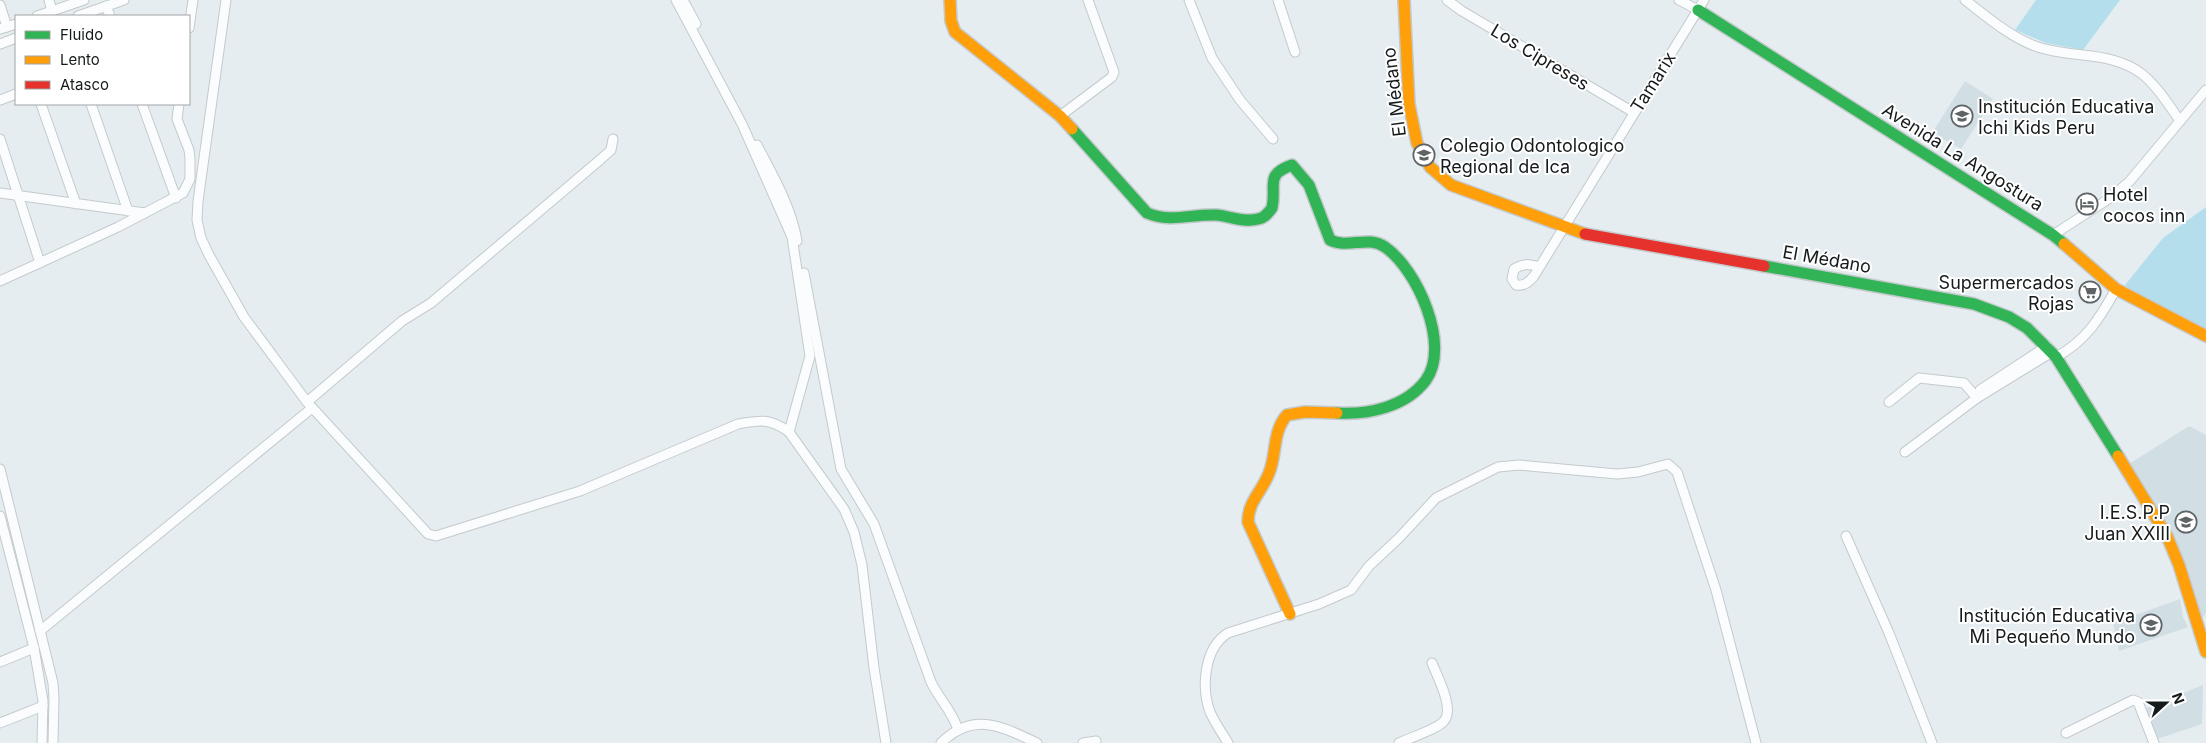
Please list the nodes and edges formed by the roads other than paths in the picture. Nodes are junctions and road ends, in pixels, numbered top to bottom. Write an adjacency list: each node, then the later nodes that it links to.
1 (49, 0): 20 (street)
2 (84, 0): 20 (street)
3 (124, 0): 18 (street)
4 (193, 0): 24 (street)
5 (226, 0): 58 (street)
6 (676, 0): 59 (street)
7 (683, 0): 72 (street)
8 (950, 0): 37 (street)
9 (1088, 0): 37 (street)
10 (1189, 0): 41 (street)
11 (1278, 0): 28 (street)
12 (1404, 0): 48 (street, El Médano)
13 (1447, 0): 36 (street, Los Cipreses)
14 (1679, 0): 19 (street)
15 (1704, 0): 19 (street, Tamarix)
16 (1965, 0): 38 (street)
17 (0, 5): 25 (street)
18 (106, 6): 22 (street); 23 (street)
19 (1698, 10): 36 (street, Tamarix); 49 (street, Avenida La Angostura)
20 (52, 11): 21 (street)
21 (40, 15)
22 (81, 15)
23 (110, 15)
24 (190, 21)
25 (8, 27)
26 (15, 38): 27 (street)
27 (0, 44)
28 (1295, 52)
29 (2206, 90): 38 (street)
30 (15, 94): 31 (street)
31 (0, 100)
32 (41, 105): 45 (street)
33 (91, 105): 46 (street)
34 (142, 105): 44 (street)
35 (179, 105): 44 (street)
36 (1634, 112): 48 (street, Tamarix)
37 (1060, 116): 64 (street)
38 (2180, 121): 49 (street)
39 (0, 139): 43 (street)
40 (613, 139): 58 (street)
41 (1272, 139)
42 (0, 193): 43 (street)
43 (20, 197): 45 (street); 50 (street)
44 (176, 198): 47 (street)
45 (76, 204): 46 (street)
46 (128, 211): 47 (street)
47 (145, 213): 50 (street)
48 (1562, 228): 51 (street, Tamarix); 55 (street, El Médano)
49 (2053, 235): 53 (street, Avenida La Angostura)
50 (40, 263): 52 (street)
51 (1539, 267)
52 (0, 279)
53 (2116, 289): 54 (street, Avenida La Angostura); 55 (street)
54 (2206, 336)
55 (2052, 352): 56 (street); 67 (street, El Médano)
56 (1978, 398): 57 (street); 60 (street)
57 (1889, 402)
58 (310, 405): 59 (street); 65 (street)
59 (789, 432): 77 (street)
60 (1905, 452)
61 (0, 468): 65 (street)
62 (0, 516): 66 (street)
63 (1846, 536): 84 (street)
64 (1290, 614): 81 (street); 83 (street)
65 (40, 631): 76 (street)
66 (34, 648): 68 (street); 70 (street)
67 (2206, 652)
68 (0, 662)
69 (1432, 663): 82 (street)
70 (43, 706): 71 (street); 75 (street)
71 (0, 723)
72 (958, 730): 78 (street); 79 (street)
73 (2066, 733): 85 (street)
74 (1096, 741): 80 (street)
75 (42, 743)
76 (53, 743)
77 (886, 743)
78 (941, 743)
79 (1037, 743)
80 (1083, 743)
81 (1228, 743)
82 (1399, 743)
83 (1756, 743)
84 (1932, 743)
85 (2154, 743)

